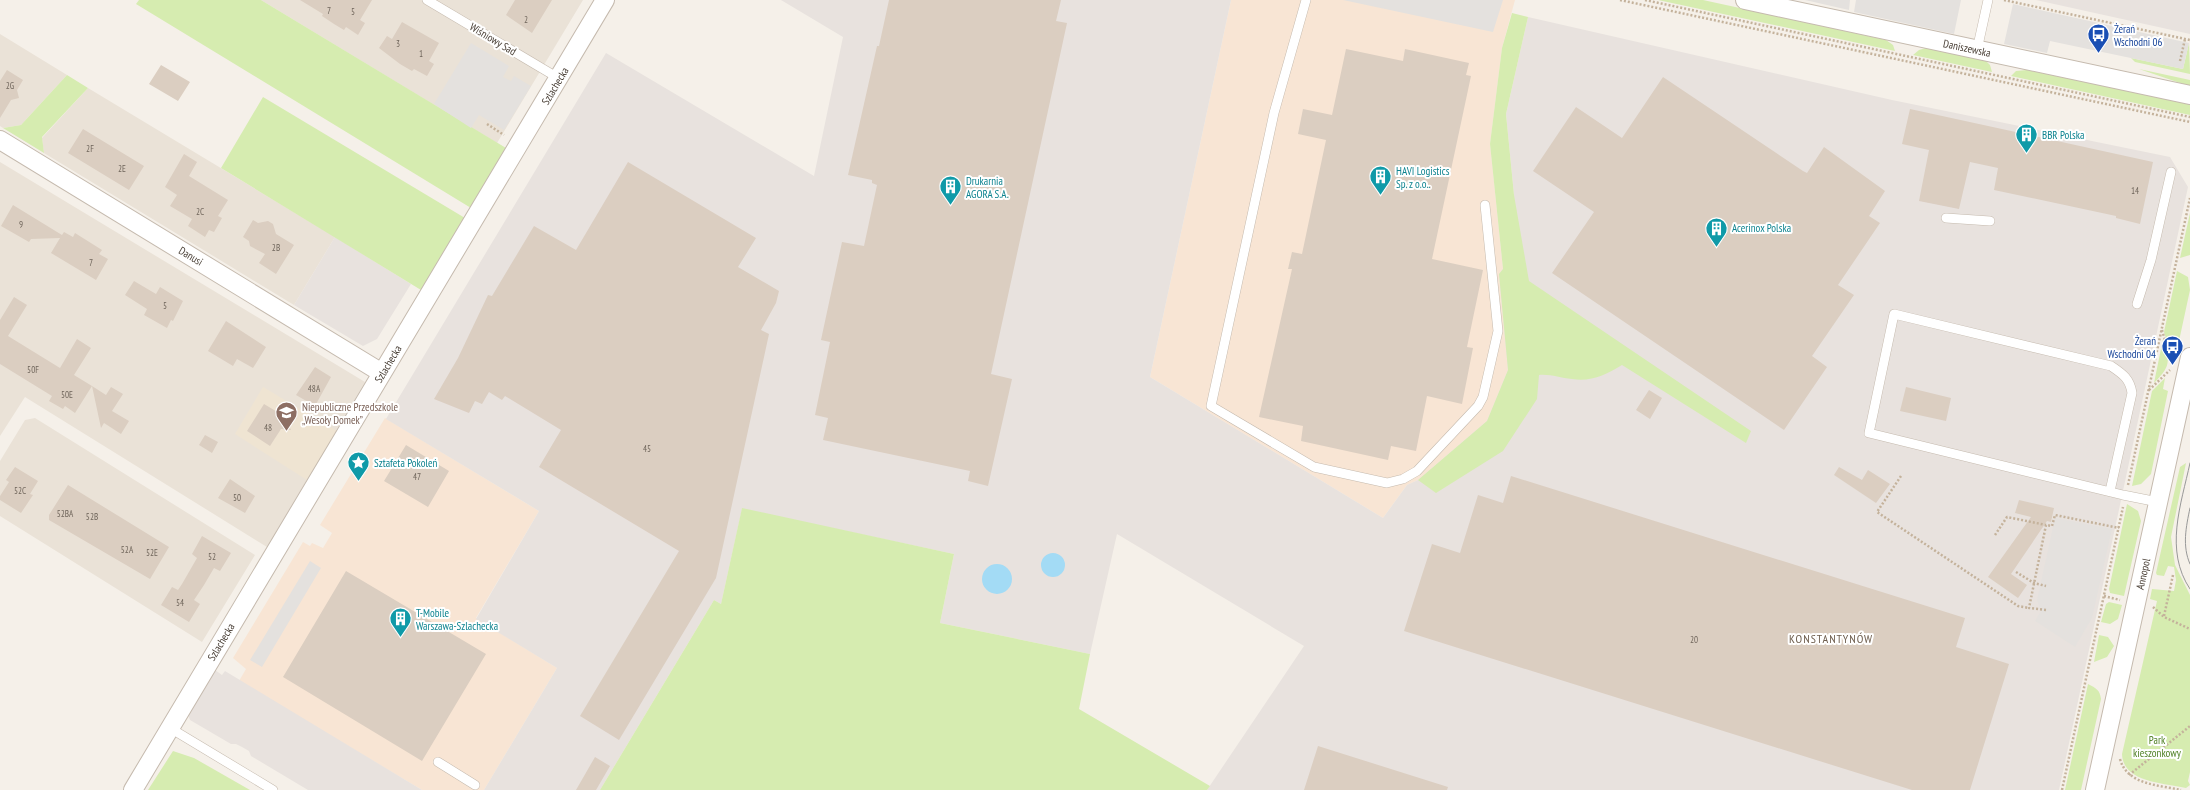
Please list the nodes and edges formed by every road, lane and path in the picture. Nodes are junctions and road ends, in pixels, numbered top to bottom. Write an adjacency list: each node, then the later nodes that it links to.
1 (427, 0): 13 (lane, Wiśniowy Sad)
2 (606, 0): 13 (street, Szlachecka)
3 (1306, 0): 21 (lane)
4 (1620, 0): 16 (path)
5 (1645, 0): 15 (path)
6 (1745, 0): 11 (street, Daniszewska)
7 (1988, 0): 11 (lane)
8 (2004, 0): 9 (path)
9 (2185, 39): 10 (path); 12 (path)
10 (2190, 40)
11 (1977, 50): 14 (street, Daniszewska)
12 (2180, 61)
13 (560, 79): 27 (street, Szlachecka)
14 (2190, 95)
15 (2190, 117)
16 (2190, 122)
17 (487, 124): 18 (path)
18 (504, 135)
19 (0, 140): 27 (street, Danusi)
20 (2171, 172): 24 (lane)
21 (1485, 205)
22 (1946, 218): 23 (lane)
23 (1990, 221)
24 (2137, 304)
25 (2162, 329): 28 (path)
26 (2190, 357): 31 (street, Annopol)
27 (382, 373): 49 (street, Szlachecka)
28 (2148, 391)
29 (1901, 476): 43 (path)
30 (2110, 491): 30 (lane); 31 (lane)
31 (2158, 502): 56 (street, Annopol)
32 (2046, 525): 33 (path); 34 (path); 37 (path)
33 (2119, 528)
34 (1995, 535)
35 (2016, 572): 37 (path)
36 (2173, 575): 46 (path)
37 (2034, 583): 38 (path); 43 (path)
38 (2046, 586)
39 (2104, 596): 40 (path)
40 (2124, 601)
41 (2148, 606): 42 (path)
42 (2153, 607): 45 (path); 46 (path)
43 (2029, 608): 44 (path)
44 (2046, 610)
45 (2151, 614)
46 (2164, 617): 47 (path)
47 (2190, 629)
48 (2190, 726): 52 (path)
49 (170, 728): 54 (street, Szlachecka); 55 (lane)
50 (2120, 752): 52 (path)
51 (438, 762): 53 (lane)
52 (2129, 775): 57 (path)
53 (475, 785)
54 (133, 790)
55 (273, 790)
56 (2095, 790)
57 (2181, 790)

